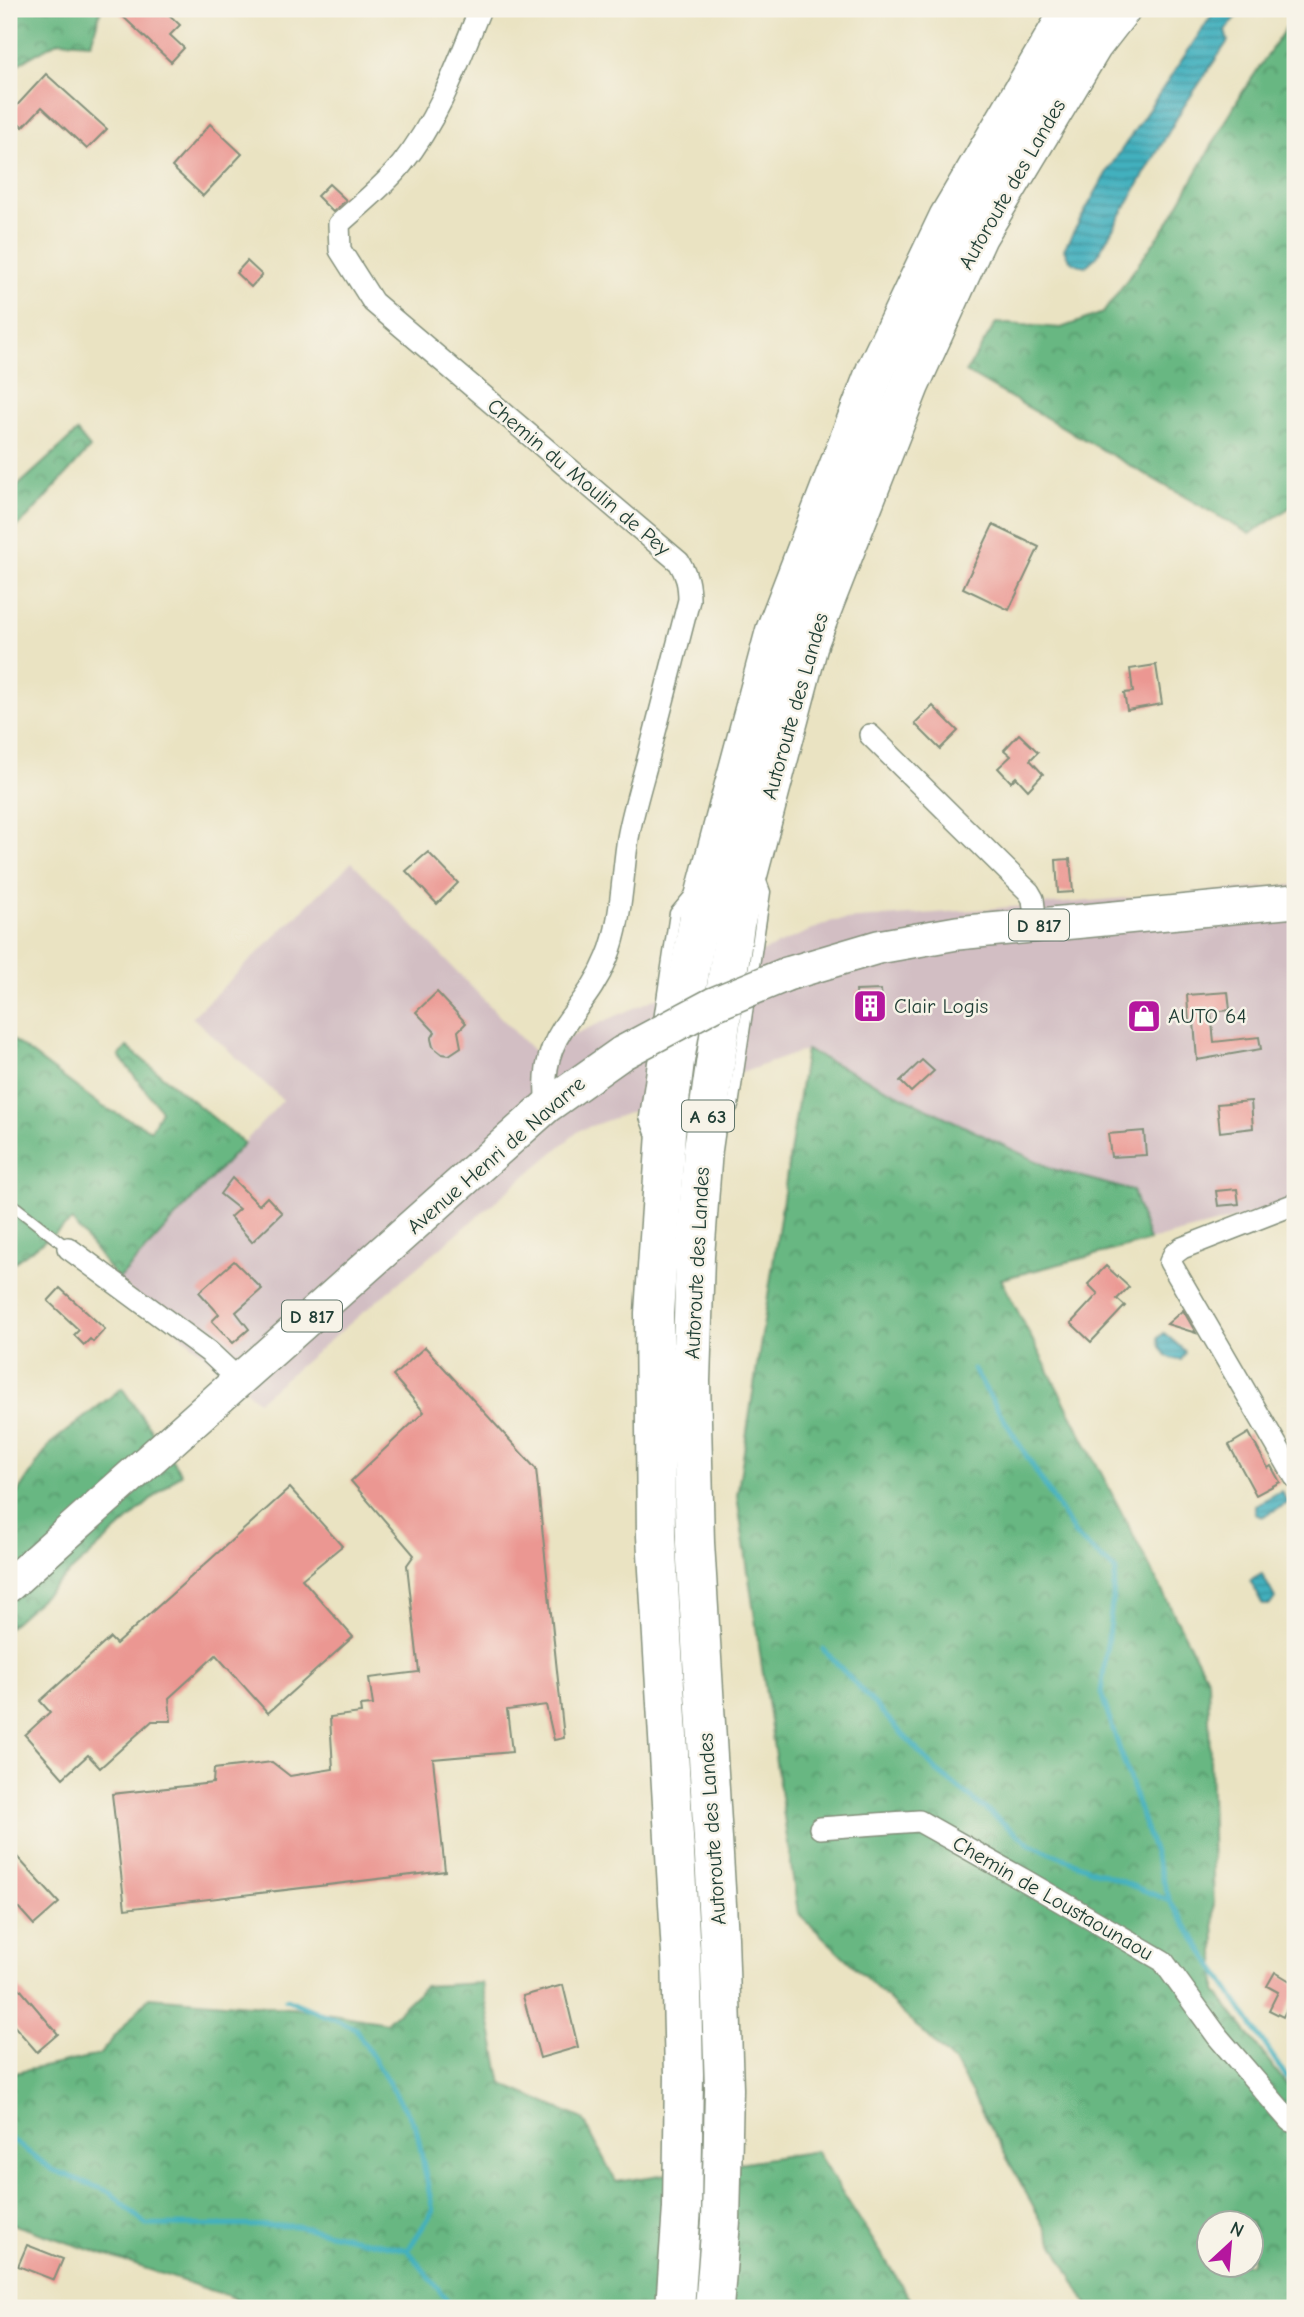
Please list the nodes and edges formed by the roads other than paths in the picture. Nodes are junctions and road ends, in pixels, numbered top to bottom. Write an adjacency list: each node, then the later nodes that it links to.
1 (480, 9): 7 (street, Chemin du Moulin de Pey)
2 (1074, 9): 16 (highway, Autoroute des Landes / A 63)
3 (1121, 9): 17 (highway, Autoroute des Landes / A 63)
4 (870, 735): 6 (street)
5 (1295, 901): 6 (main road, Avenue Henri de Navarre / D 817)
6 (1036, 925): 7 (main road, Avenue Henri de Navarre / D 817, bridge)
7 (547, 1106): 11 (main road, Avenue Henri de Navarre / D 817)
8 (9, 1202): 10 (lane)
9 (1295, 1204): 12 (street)
10 (68, 1248): 11 (street)
11 (240, 1381): 13 (main road, Avenue Henri de Navarre / D 817)
12 (1295, 1477)
13 (11, 1576)
14 (820, 1828): 15 (street, Chemin de Loustaounaou)
15 (1295, 2122)
16 (675, 2308)
17 (714, 2308)

